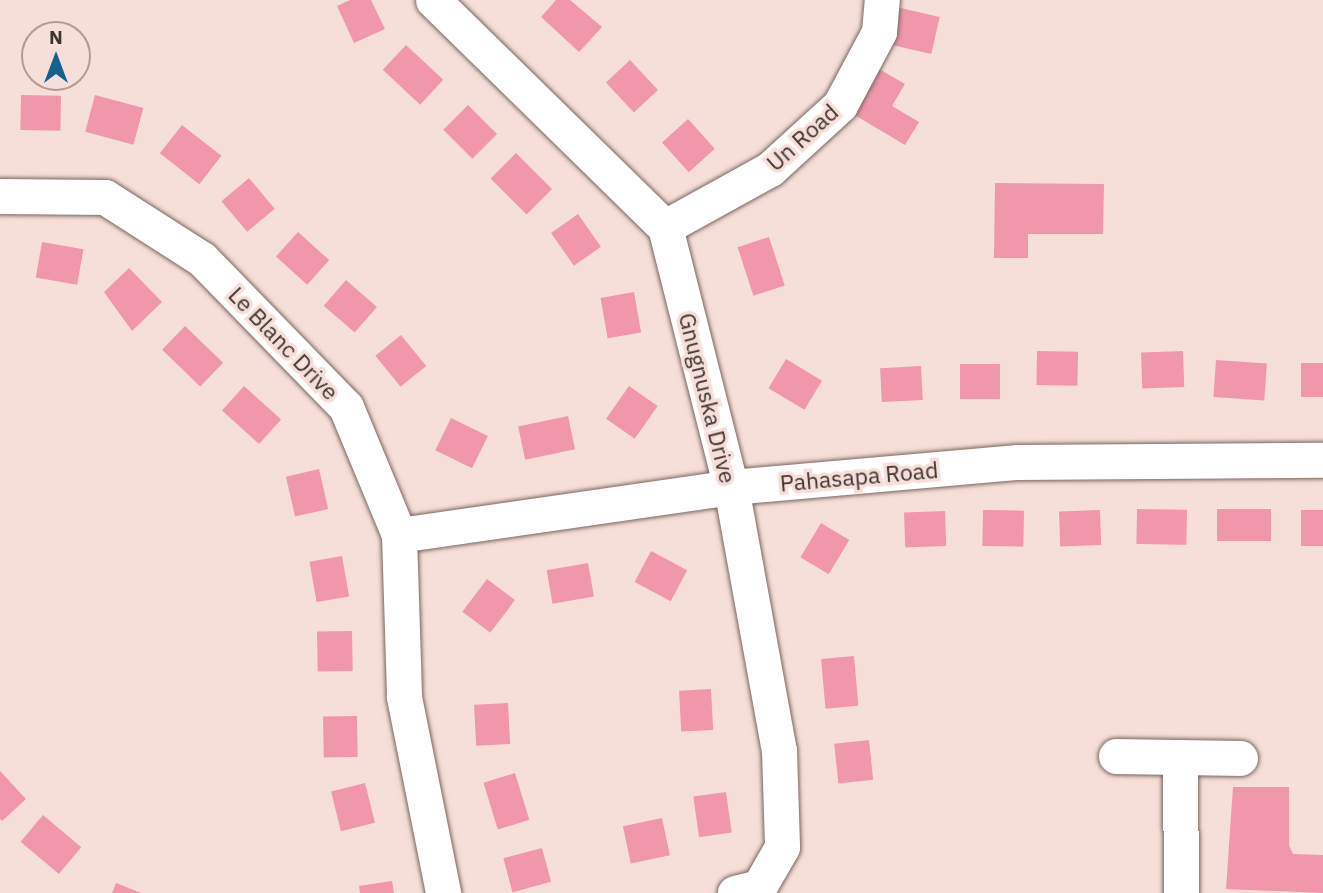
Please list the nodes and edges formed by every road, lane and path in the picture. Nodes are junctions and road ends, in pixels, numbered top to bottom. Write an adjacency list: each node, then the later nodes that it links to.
1 (433, 0): 4 (street)
2 (882, 0): 4 (street, Un Road)
3 (0, 196): 7 (street, Le Blanc Drive)
4 (665, 227): 6 (street, Gnugnuska Drive)
5 (1323, 460): 6 (street, Pahasapa Road)
6 (731, 487): 7 (street, Pahasapa Road); 11 (street, Gnugnuska Drive)
7 (399, 535): 12 (street, Le Blanc Drive)
8 (1116, 756): 9 (street)
9 (1180, 757): 10 (street); 13 (street)
10 (1240, 758)
11 (747, 890)
12 (443, 893)
13 (1181, 893)

